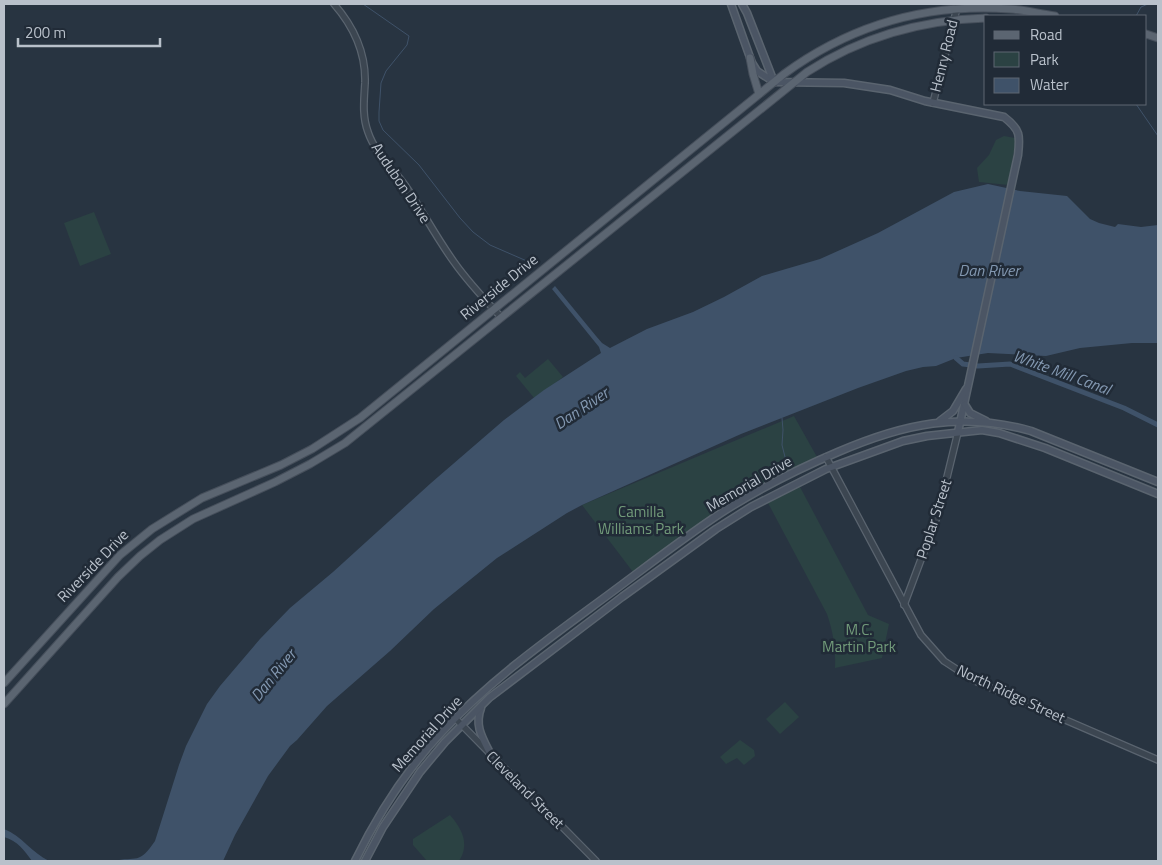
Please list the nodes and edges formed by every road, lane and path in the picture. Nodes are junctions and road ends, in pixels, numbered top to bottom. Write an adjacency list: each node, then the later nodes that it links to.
1 (334, 4): 14 (street, Audubon Drive)
2 (731, 4): 9 (main road)
3 (742, 4): 8 (main road)
4 (957, 7): 5 (main road, Riverside Drive); 7 (street, Henry Road); 10 (main road, Riverside Drive)
5 (1049, 15)
6 (984, 18): 7 (main road, Riverside Drive)
7 (954, 20): 11 (main road, Riverside Drive); 13 (street, Henry Road)
8 (762, 54): 9 (main road); 10 (main road)
9 (750, 58): 10 (main road); 12 (main road)
10 (774, 82): 11 (main road); 12 (main road, Riverside Drive)
11 (792, 83): 13 (main road); 15 (main road, Riverside Drive)
12 (759, 94): 14 (main road, Riverside Drive)
13 (933, 103): 16 (main road)
14 (494, 309): 15 (street, Audubon Drive); 27 (main road, Riverside Drive)
15 (501, 317): 28 (main road, Riverside Drive)
16 (968, 384): 17 (main road); 19 (main road)
17 (965, 404): 18 (main road); 20 (main road)
18 (961, 422): 19 (main road, Memorial Drive); 20 (main road, Memorial Drive); 21 (main road)
19 (936, 423): 22 (main road, Memorial Drive)
20 (992, 423): 24 (main road, Memorial Drive)
21 (958, 432): 23 (main road, Memorial Drive); 25 (main road, Memorial Drive); 26 (street, Poplar Street)
22 (826, 457): 23 (street, North Ridge Street); 32 (main road, Memorial Drive)
23 (831, 466): 26 (street, North Ridge Street); 31 (main road, Memorial Drive)
24 (1158, 482)
25 (1158, 494)
26 (904, 605): 35 (street, North Ridge Street)
27 (24, 660): 28 (main road); 29 (main road, Riverside Drive)
28 (30, 674): 30 (main road, Riverside Drive)
29 (4, 683)
30 (4, 704)
31 (484, 704): 33 (main road, Memorial Drive); 34 (main road)
32 (455, 718): 33 (street, Cleveland Street); 36 (main road, Memorial Drive)
33 (462, 725): 34 (street, Cleveland Street); 37 (main road, Memorial Drive)
34 (492, 755): 38 (street, Cleveland Street)
35 (1158, 760)
36 (355, 861)
37 (365, 861)
38 (596, 861)

